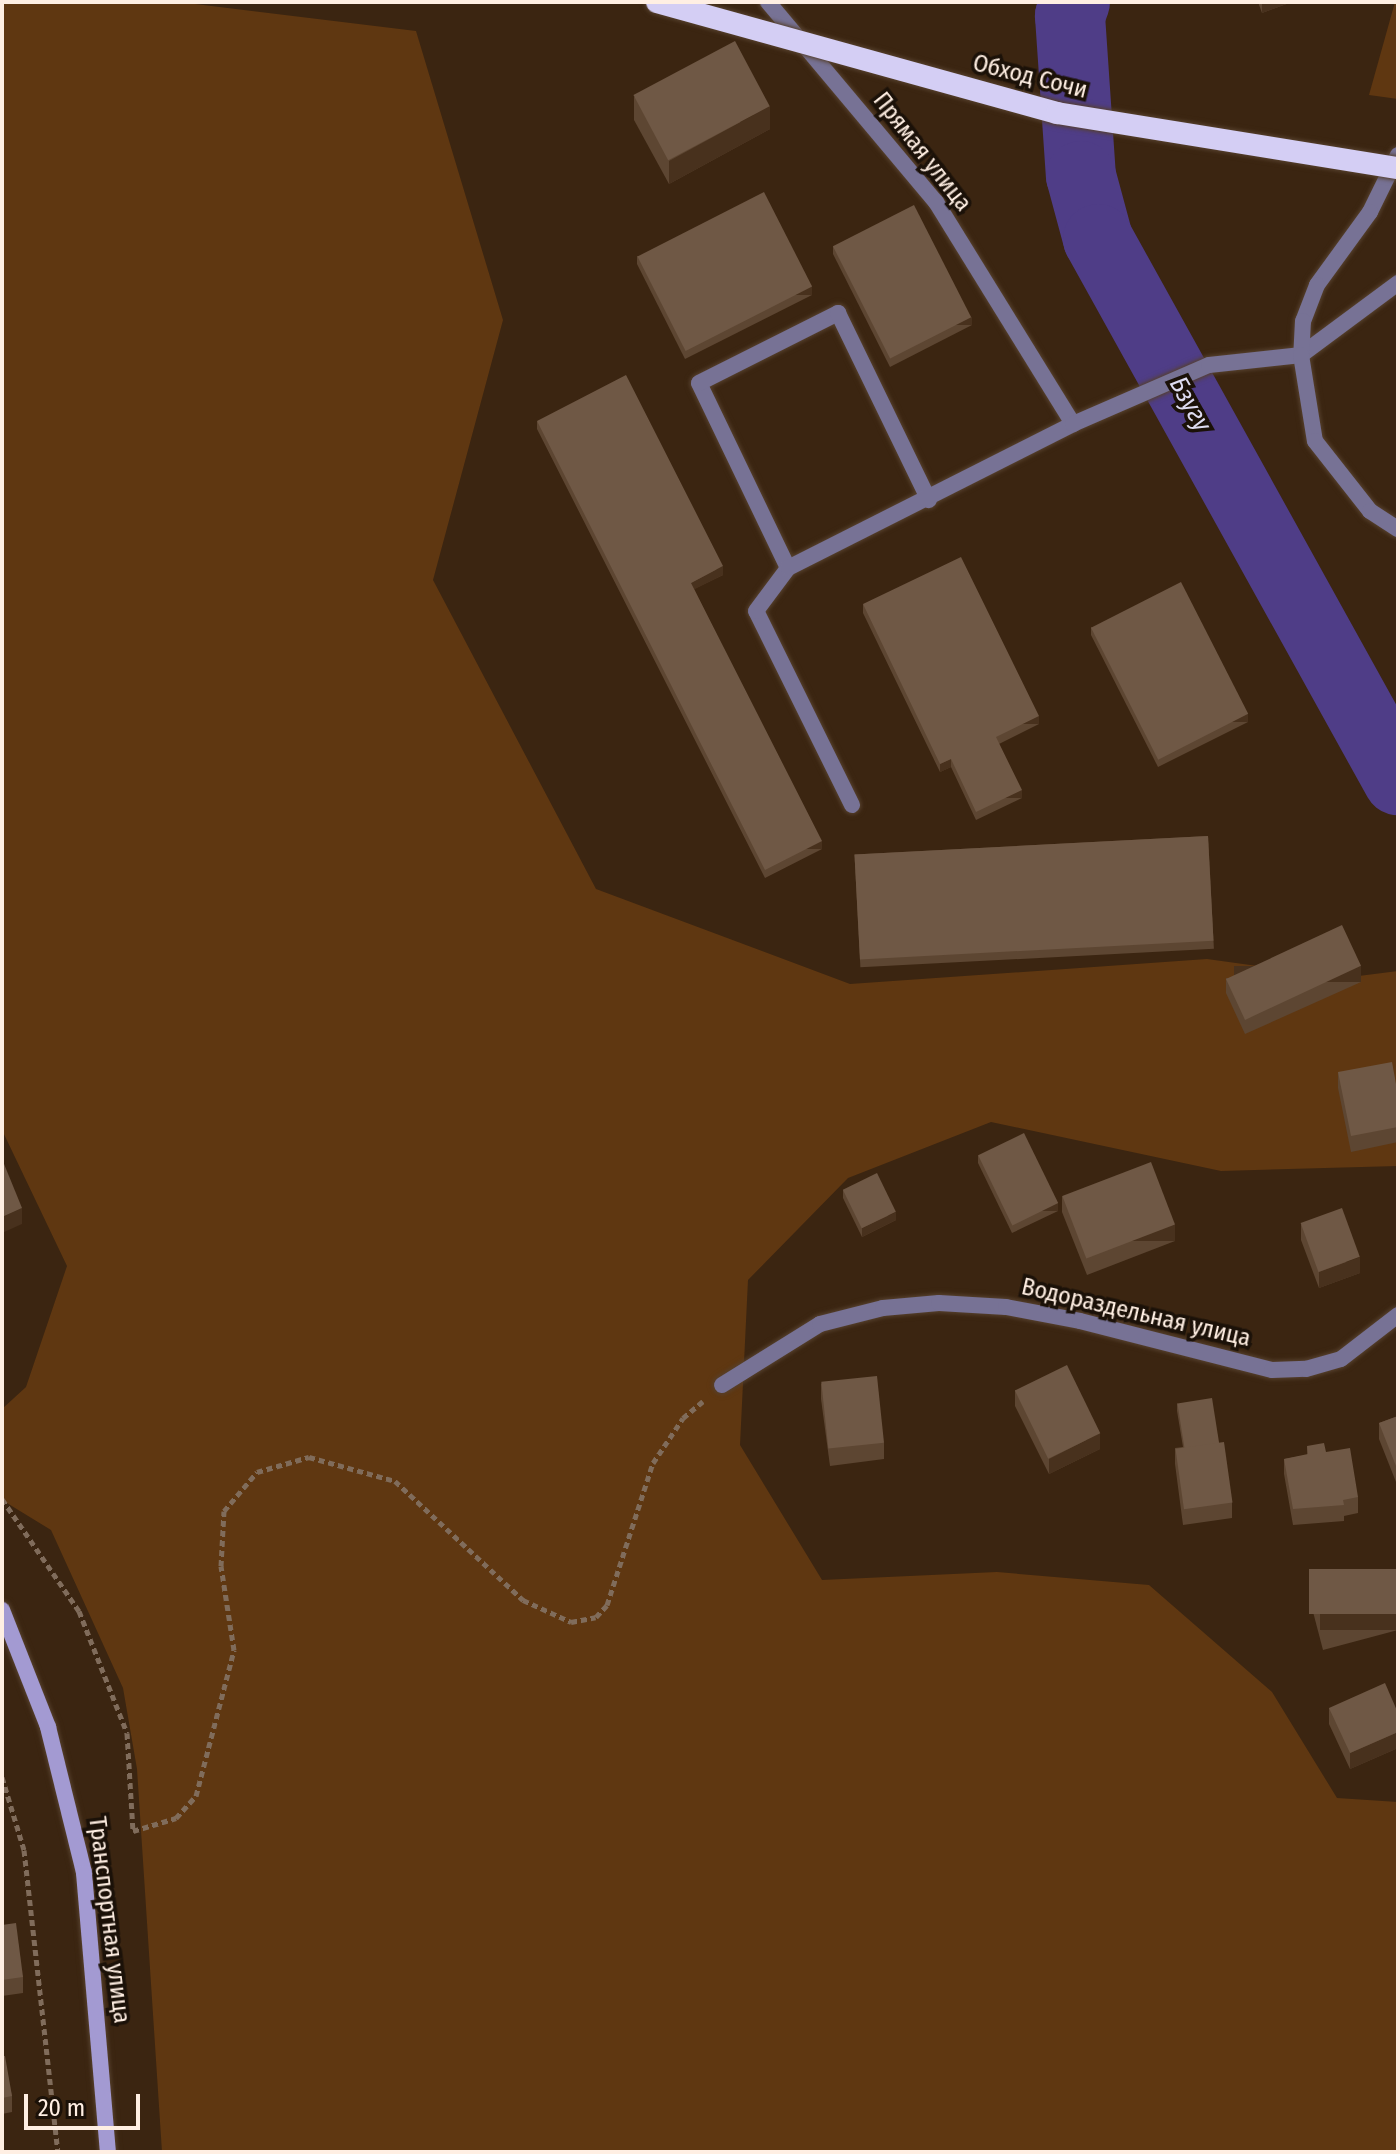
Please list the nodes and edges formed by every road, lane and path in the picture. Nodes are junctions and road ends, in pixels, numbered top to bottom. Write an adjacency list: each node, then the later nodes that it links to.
1 (657, 2): 4 (highway, Обход Сочи, bridge)
2 (768, 2): 7 (street, Прямая улица)
3 (1398, 155): 6 (street)
4 (1398, 168)
5 (1398, 283): 6 (street)
6 (1301, 355): 7 (street); 9 (street)
7 (1073, 424): 8 (street)
8 (929, 500): 10 (street); 10 (street)
9 (1398, 529)
10 (788, 568): 11 (street)
11 (852, 805)
12 (1398, 1315): 13 (street, Водораздельная улица)
13 (722, 1385): 14 (path)
14 (2, 1499)
15 (2, 1610): 18 (main road, Транспортная улица)
16 (2, 1777): 17 (path)
17 (58, 2152)
18 (108, 2152)

